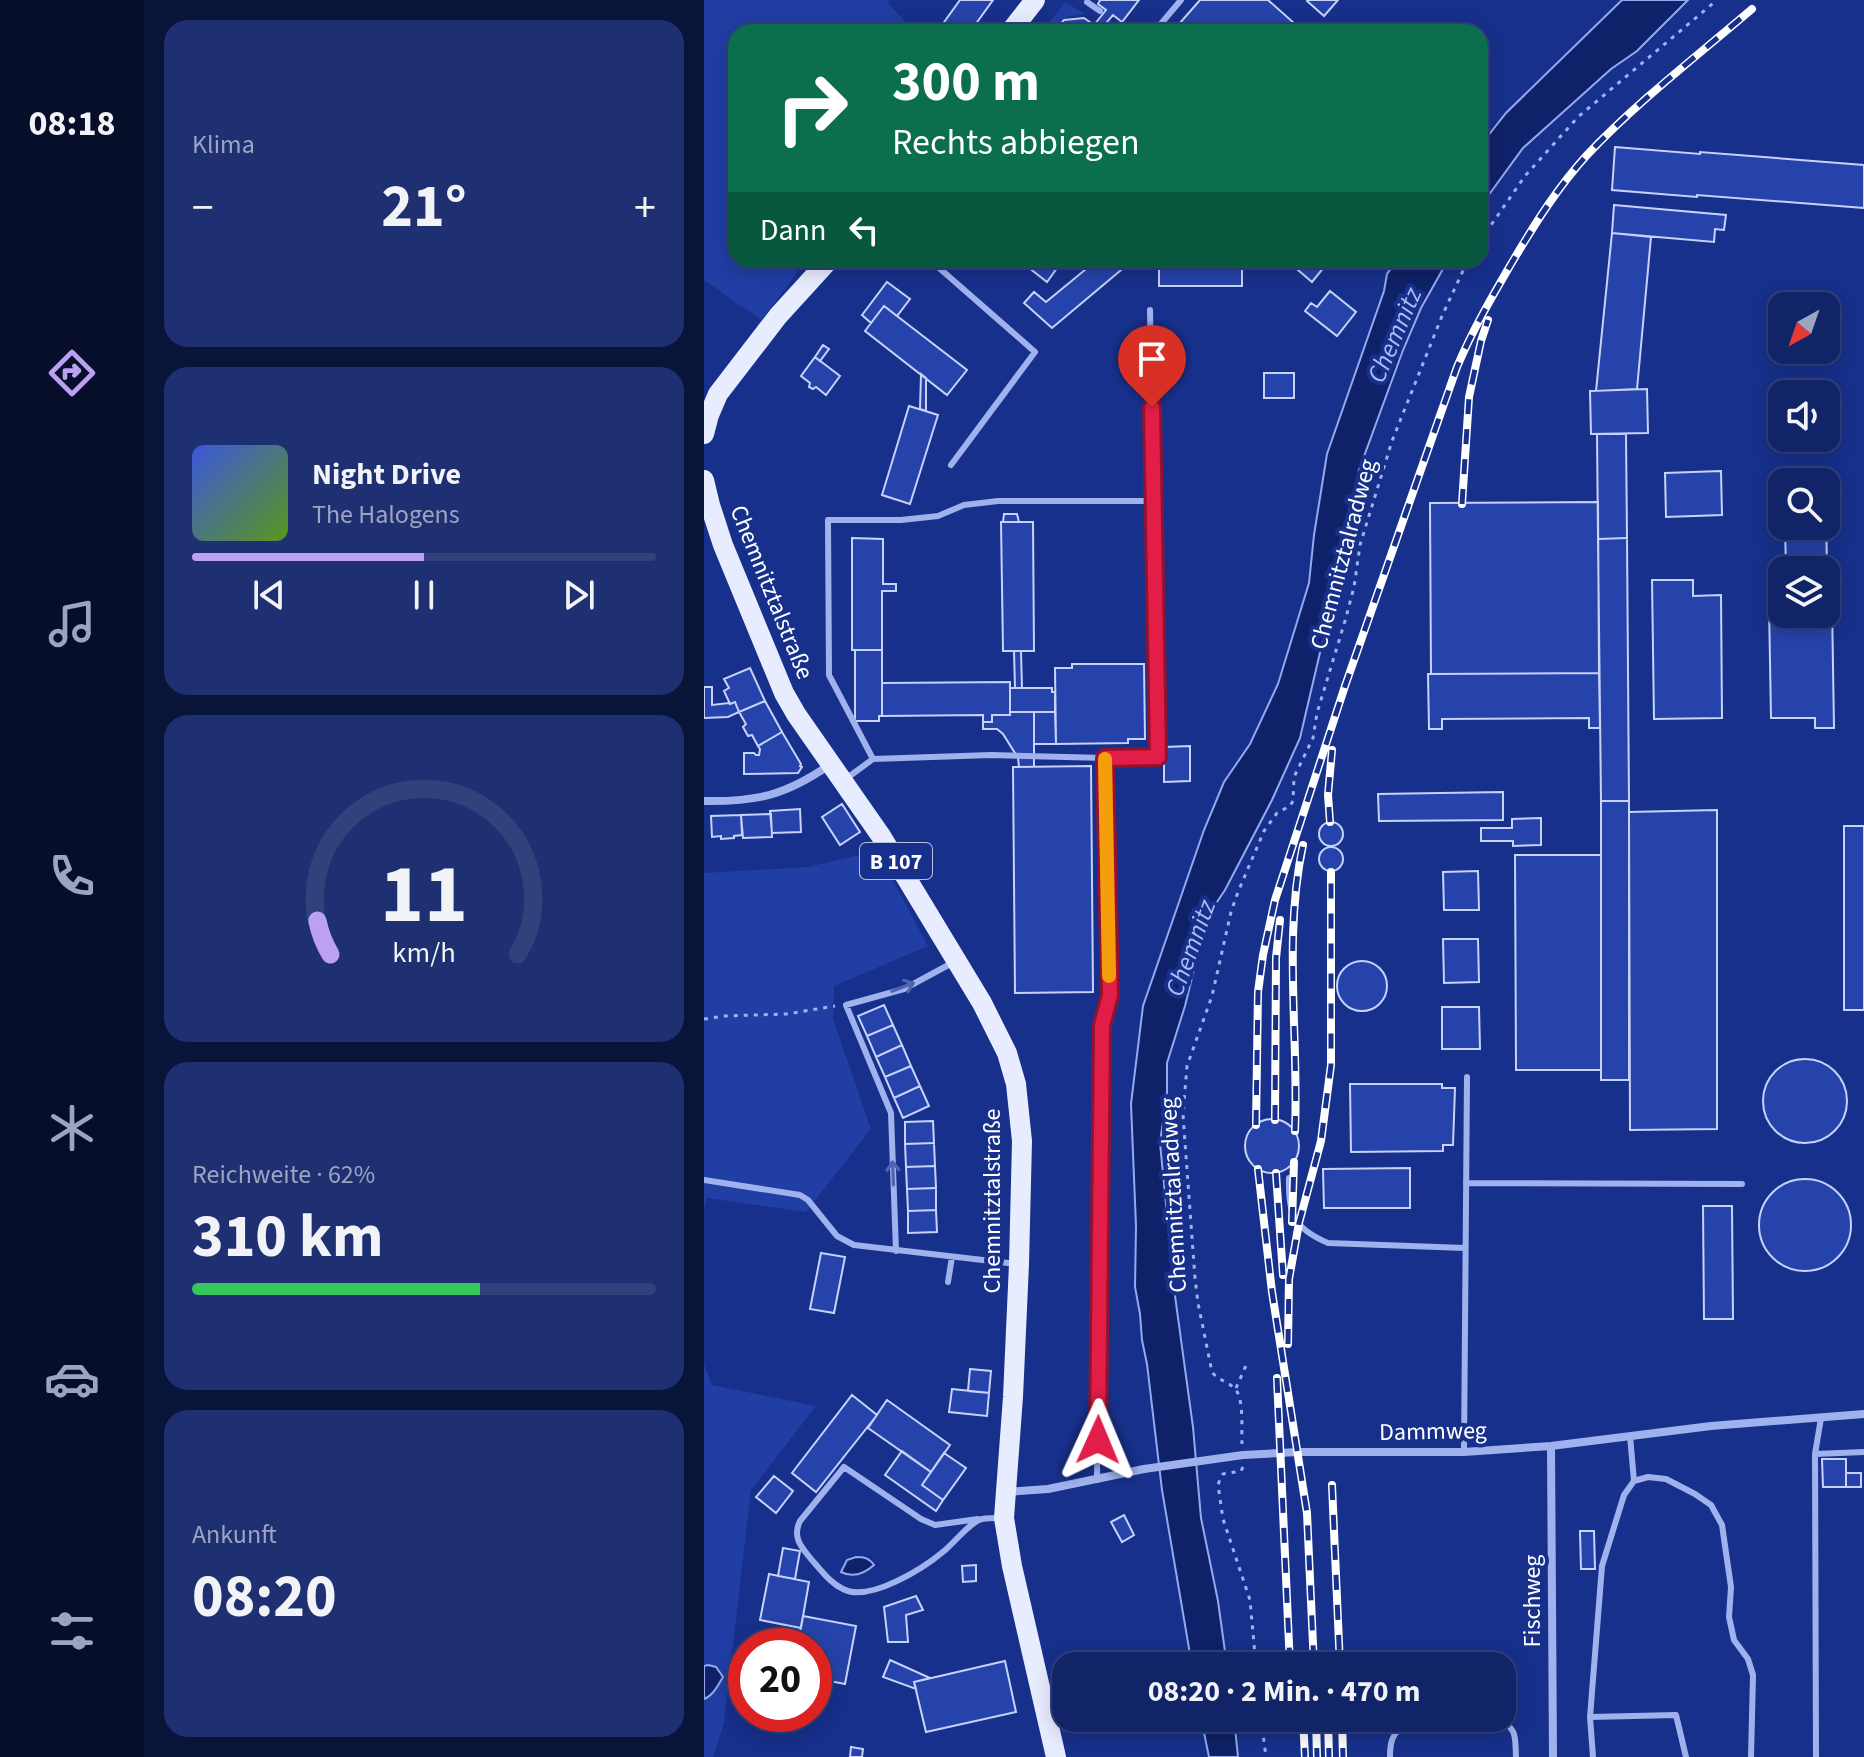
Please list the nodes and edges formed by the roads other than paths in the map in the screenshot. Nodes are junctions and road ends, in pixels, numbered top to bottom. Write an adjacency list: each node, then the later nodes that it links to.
1 (1035, 0): 5 (main road)
2 (1181, 0): 6 (lane)
3 (1086, 1): 4 (lane)
4 (1100, 11)
5 (1016, 24)
6 (1161, 24)
7 (822, 268): 10 (main road)
8 (939, 268): 11 (lane)
9 (1150, 310): 13 (lane)
10 (704, 434)
11 (951, 465)
12 (704, 480): 16 (main road, Chemnitztalstraße / B 107)
13 (1153, 501): 14 (lane); 15 (lane)
14 (1105, 758): 15 (lane); 36 (lane)
15 (873, 759): 16 (lane)
16 (837, 772): 17 (street); 18 (main road, Chemnitztalstraße / B 107)
17 (704, 801)
18 (957, 961): 25 (lane, one-way to 18); 27 (main road, Chemnitztalstraße / B 107)
19 (1467, 1077): 22 (lane)
20 (1289, 1178): 24 (lane)
21 (704, 1180): 25 (lane)
22 (1466, 1183): 23 (lane); 24 (lane)
23 (1742, 1184)
24 (1465, 1248): 33 (lane)
25 (896, 1251): 26 (lane)
26 (952, 1257): 27 (lane); 28 (lane)
27 (1019, 1264): 38 (main road, Chemnitztalstraße / B 107)
28 (948, 1282)
29 (1864, 1414): 30 (street, Dammweg)
30 (1821, 1418): 31 (street, Dammweg); 35 (lane)
31 (1630, 1436): 32 (street, Dammweg); 37 (lane)
32 (1551, 1446): 33 (street, Dammweg); 45 (street, Fischweg)
33 (1464, 1452): 36 (street, Dammweg)
34 (1864, 1452): 35 (lane)
35 (1815, 1454): 49 (lane)
36 (1097, 1480): 38 (street, Dammweg)
37 (1634, 1481): 41 (lane); 48 (lane)
38 (1005, 1492): 39 (main road, Chemnitztalstraße / B 107)
39 (1004, 1518): 40 (lane); 42 (main road, Chemnitztalstraße / B 107)
40 (978, 1519): 40 (lane)
41 (1590, 1717): 46 (lane); 47 (lane)
42 (1056, 1757)
43 (1390, 1757): 44 (lane)
44 (1516, 1757)
45 (1553, 1757)
46 (1593, 1757)
47 (1686, 1757)
48 (1751, 1757)
49 (1816, 1757)

